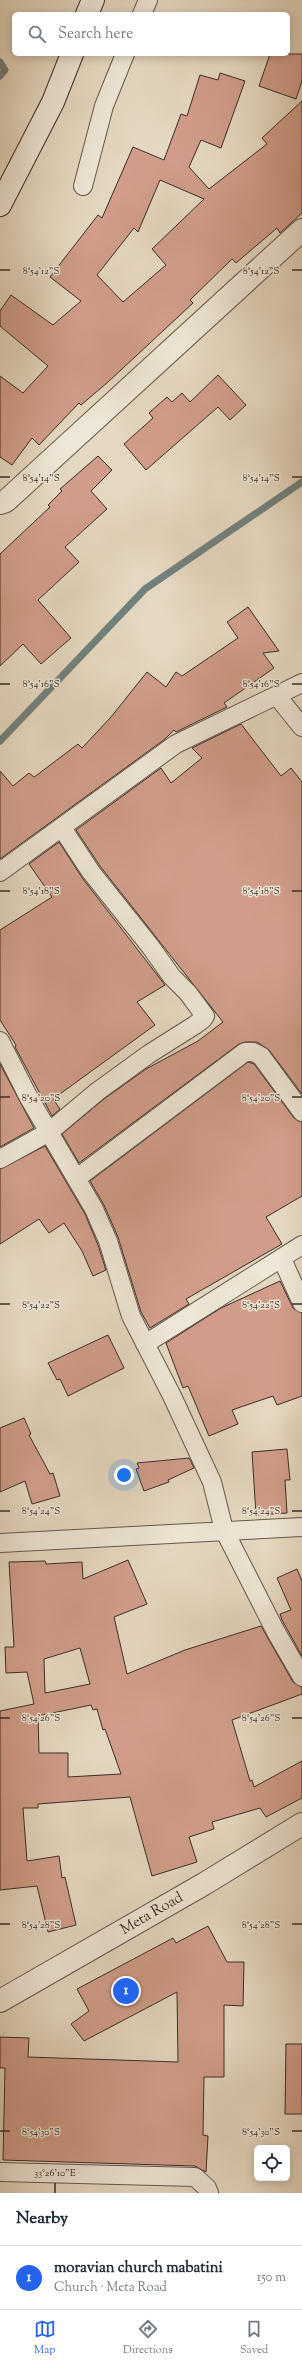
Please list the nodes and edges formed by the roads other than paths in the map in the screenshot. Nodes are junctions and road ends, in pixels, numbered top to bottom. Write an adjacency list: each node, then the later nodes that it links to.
1 (92, 0): 3 (street)
2 (148, 0): 4 (street)
3 (88, 12)
4 (143, 12)
5 (71, 56): 8 (street)
6 (124, 56): 7 (street)
7 (83, 186)
8 (0, 205)
9 (302, 230): 10 (street)
10 (0, 503)
11 (302, 683): 12 (street)
12 (277, 696): 13 (street); 14 (street)
13 (302, 727)
14 (62, 828): 15 (street); 18 (street)
15 (0, 872)
16 (0, 1041): 18 (street)
17 (302, 1112): 20 (street)
18 (49, 1132): 19 (street); 20 (street)
19 (0, 1158)
20 (77, 1178): 24 (street)
21 (302, 1245): 22 (street)
22 (282, 1259): 23 (street); 24 (street)
23 (302, 1303)
24 (145, 1344): 26 (street)
25 (302, 1527): 26 (street)
26 (224, 1530): 27 (street); 28 (street)
27 (0, 1543)
28 (302, 1677)
29 (302, 1824): 30 (street, Meta Road)
30 (0, 2001)
31 (0, 2172): 32 (street)
32 (209, 2193)

